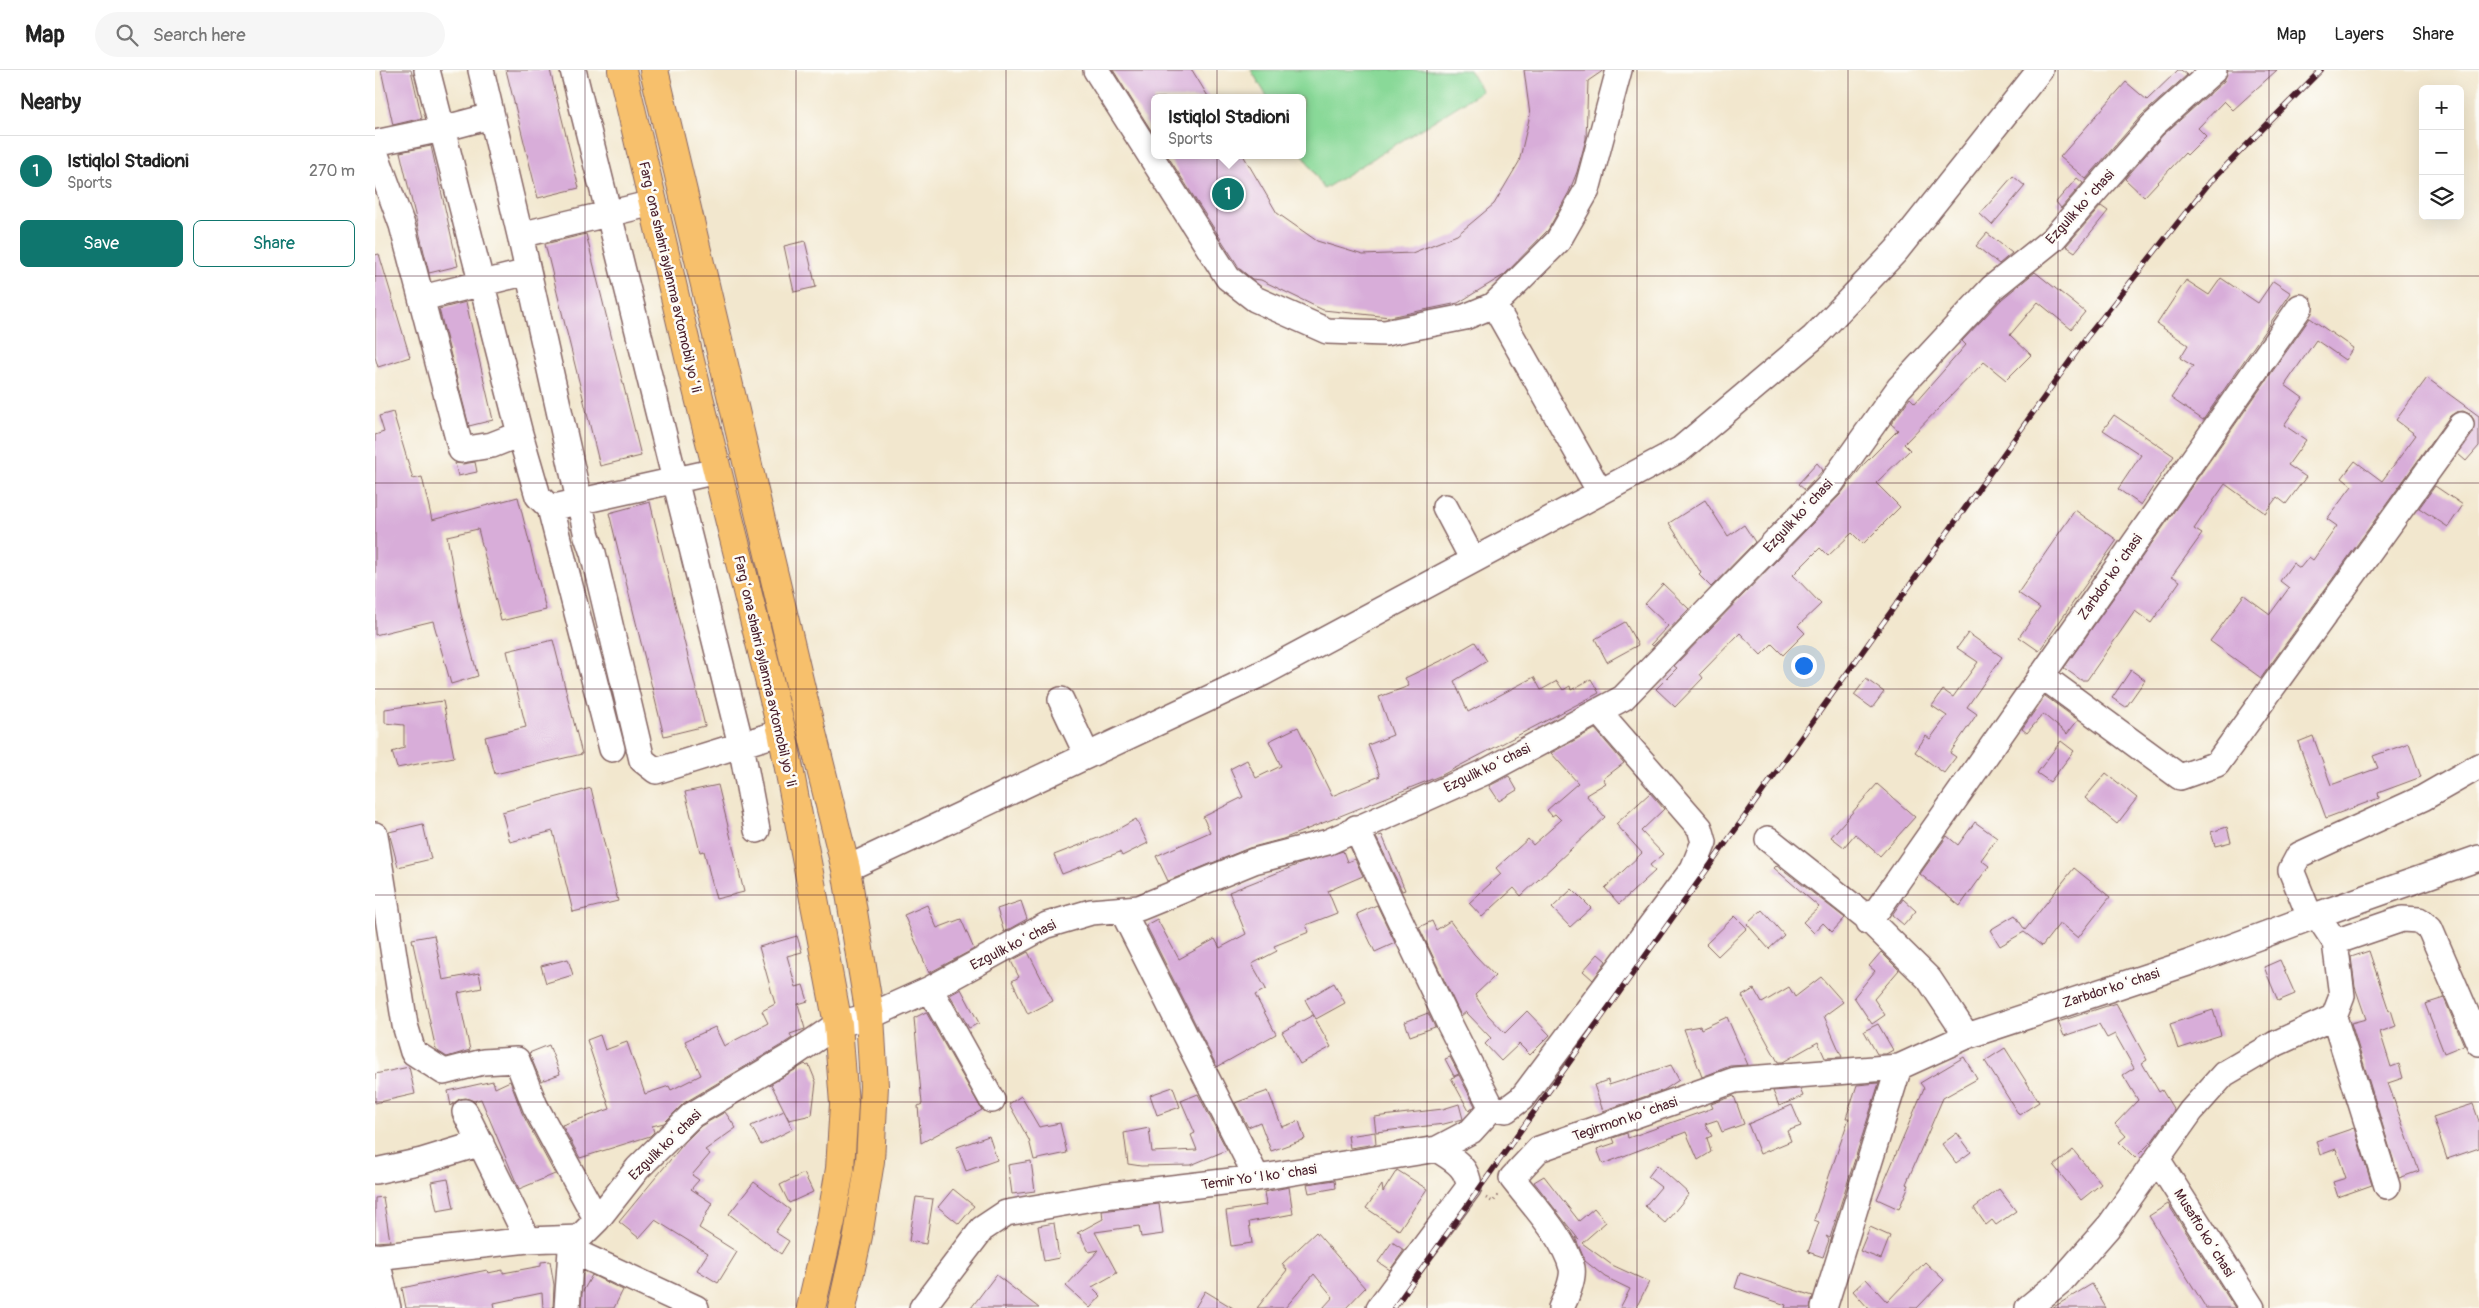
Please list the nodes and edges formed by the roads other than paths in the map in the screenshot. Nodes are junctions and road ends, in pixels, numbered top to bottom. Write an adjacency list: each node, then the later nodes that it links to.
1 (427, 70): 11 (street)
2 (481, 70): 10 (street)
3 (573, 70): 17 (street)
4 (622, 70): 16 (highway, Fargʻona shahri aylanma avtomobil yoʻli)
5 (654, 70): 46 (highway)
6 (1096, 70): 14 (street)
7 (1619, 70): 22 (street)
8 (2039, 70): 28 (street)
9 (2214, 70): 35 (street, Ezgulik koʻchasi)
10 (491, 116): 11 (street); 18 (street)
11 (442, 129): 12 (street); 20 (street)
12 (375, 144)
13 (375, 152): 21 (street)
14 (1151, 157)
15 (1152, 159): 22 (street)
16 (653, 203): 17 (street); 26 (highway, Fargʻona shahri aylanma avtomobil yoʻli)
17 (607, 212): 18 (street); 27 (street)
18 (519, 235): 19 (street)
19 (528, 272): 20 (street); 29 (street)
20 (481, 284): 21 (street); 25 (street)
21 (422, 298): 25 (street)
22 (1494, 305): 28 (street)
23 (2300, 307): 33 (street, Zarbdor koʻchasi)
24 (2461, 425): 33 (street)
25 (520, 434): 31 (street)
26 (717, 471): 27 (street); 36 (highway, Fargʻona shahri aylanma avtomobil yoʻli)
27 (675, 482): 29 (street); 37 (street)
28 (1600, 492): 32 (street)
29 (579, 503): 31 (street); 37 (street)
30 (1445, 507): 32 (street)
31 (550, 508): 38 (street)
32 (1473, 560): 39 (street)
33 (2041, 675): 49 (street, Zarbdor koʻchasi)
34 (1061, 700): 39 (street)
35 (1599, 712): 41 (street, Ezgulik koʻchasi); 59 (street)
36 (783, 732): 37 (street); 54 (highway, Fargʻona shahri aylanma avtomobil yoʻli)
37 (741, 746): 42 (street)
38 (613, 749)
39 (1087, 756): 46 (street)
40 (2479, 766): 48 (street)
41 (1356, 828): 47 (street, Ezgulik koʻchasi); 59 (street)
42 (757, 830)
43 (375, 836): 67 (street)
44 (1768, 839): 49 (street)
45 (2479, 858): 48 (street, Zarbdor koʻchasi)
46 (846, 869): 52 (highway)
47 (1122, 910): 51 (street, Ezgulik koʻchasi); 65 (street)
48 (2313, 916): 50 (street); 55 (street, Zarbdor koʻchasi)
49 (1869, 922): 55 (street)
50 (2335, 942): 53 (street); 56 (street)
51 (930, 989): 52 (street, Ezgulik koʻchasi); 58 (street)
52 (870, 1016): 54 (street, Ezgulik koʻchasi); 75 (highway)
53 (2334, 1018): 63 (street); 66 (street)
54 (838, 1024): 67 (street, Ezgulik koʻchasi); 74 (highway, Fargʻona shahri aylanma avtomobil yoʻli)
55 (1967, 1036): 57 (street, Zarbdor koʻchasi)
56 (2479, 1043)
57 (1899, 1067): 78 (street, Tegirmon koʻchasi); 79 (street)
58 (992, 1100)
59 (1492, 1108): 62 (street, Temir Yoʻl koʻchasi)
60 (465, 1112): 61 (street)
61 (481, 1143): 64 (street); 68 (street)
62 (1437, 1149): 65 (street, Temir Yoʻl koʻchasi); 77 (street)
63 (2157, 1158): 80 (street); 81 (street, Musaffo koʻchasi)
64 (375, 1171)
65 (1257, 1178): 76 (street, Temir Yoʻl koʻchasi)
66 (2387, 1186)
67 (597, 1220): 69 (street, Ezgulik koʻchasi)
68 (528, 1240): 69 (street); 70 (street)
69 (575, 1244): 72 (street); 73 (street)
70 (376, 1257): 71 (street)
71 (388, 1308)
72 (567, 1308)
73 (696, 1308)
74 (811, 1308)
75 (842, 1308)
76 (923, 1308)
77 (1379, 1308)
78 (1561, 1308)
79 (1824, 1308)
80 (2028, 1308)
81 (2251, 1308)

